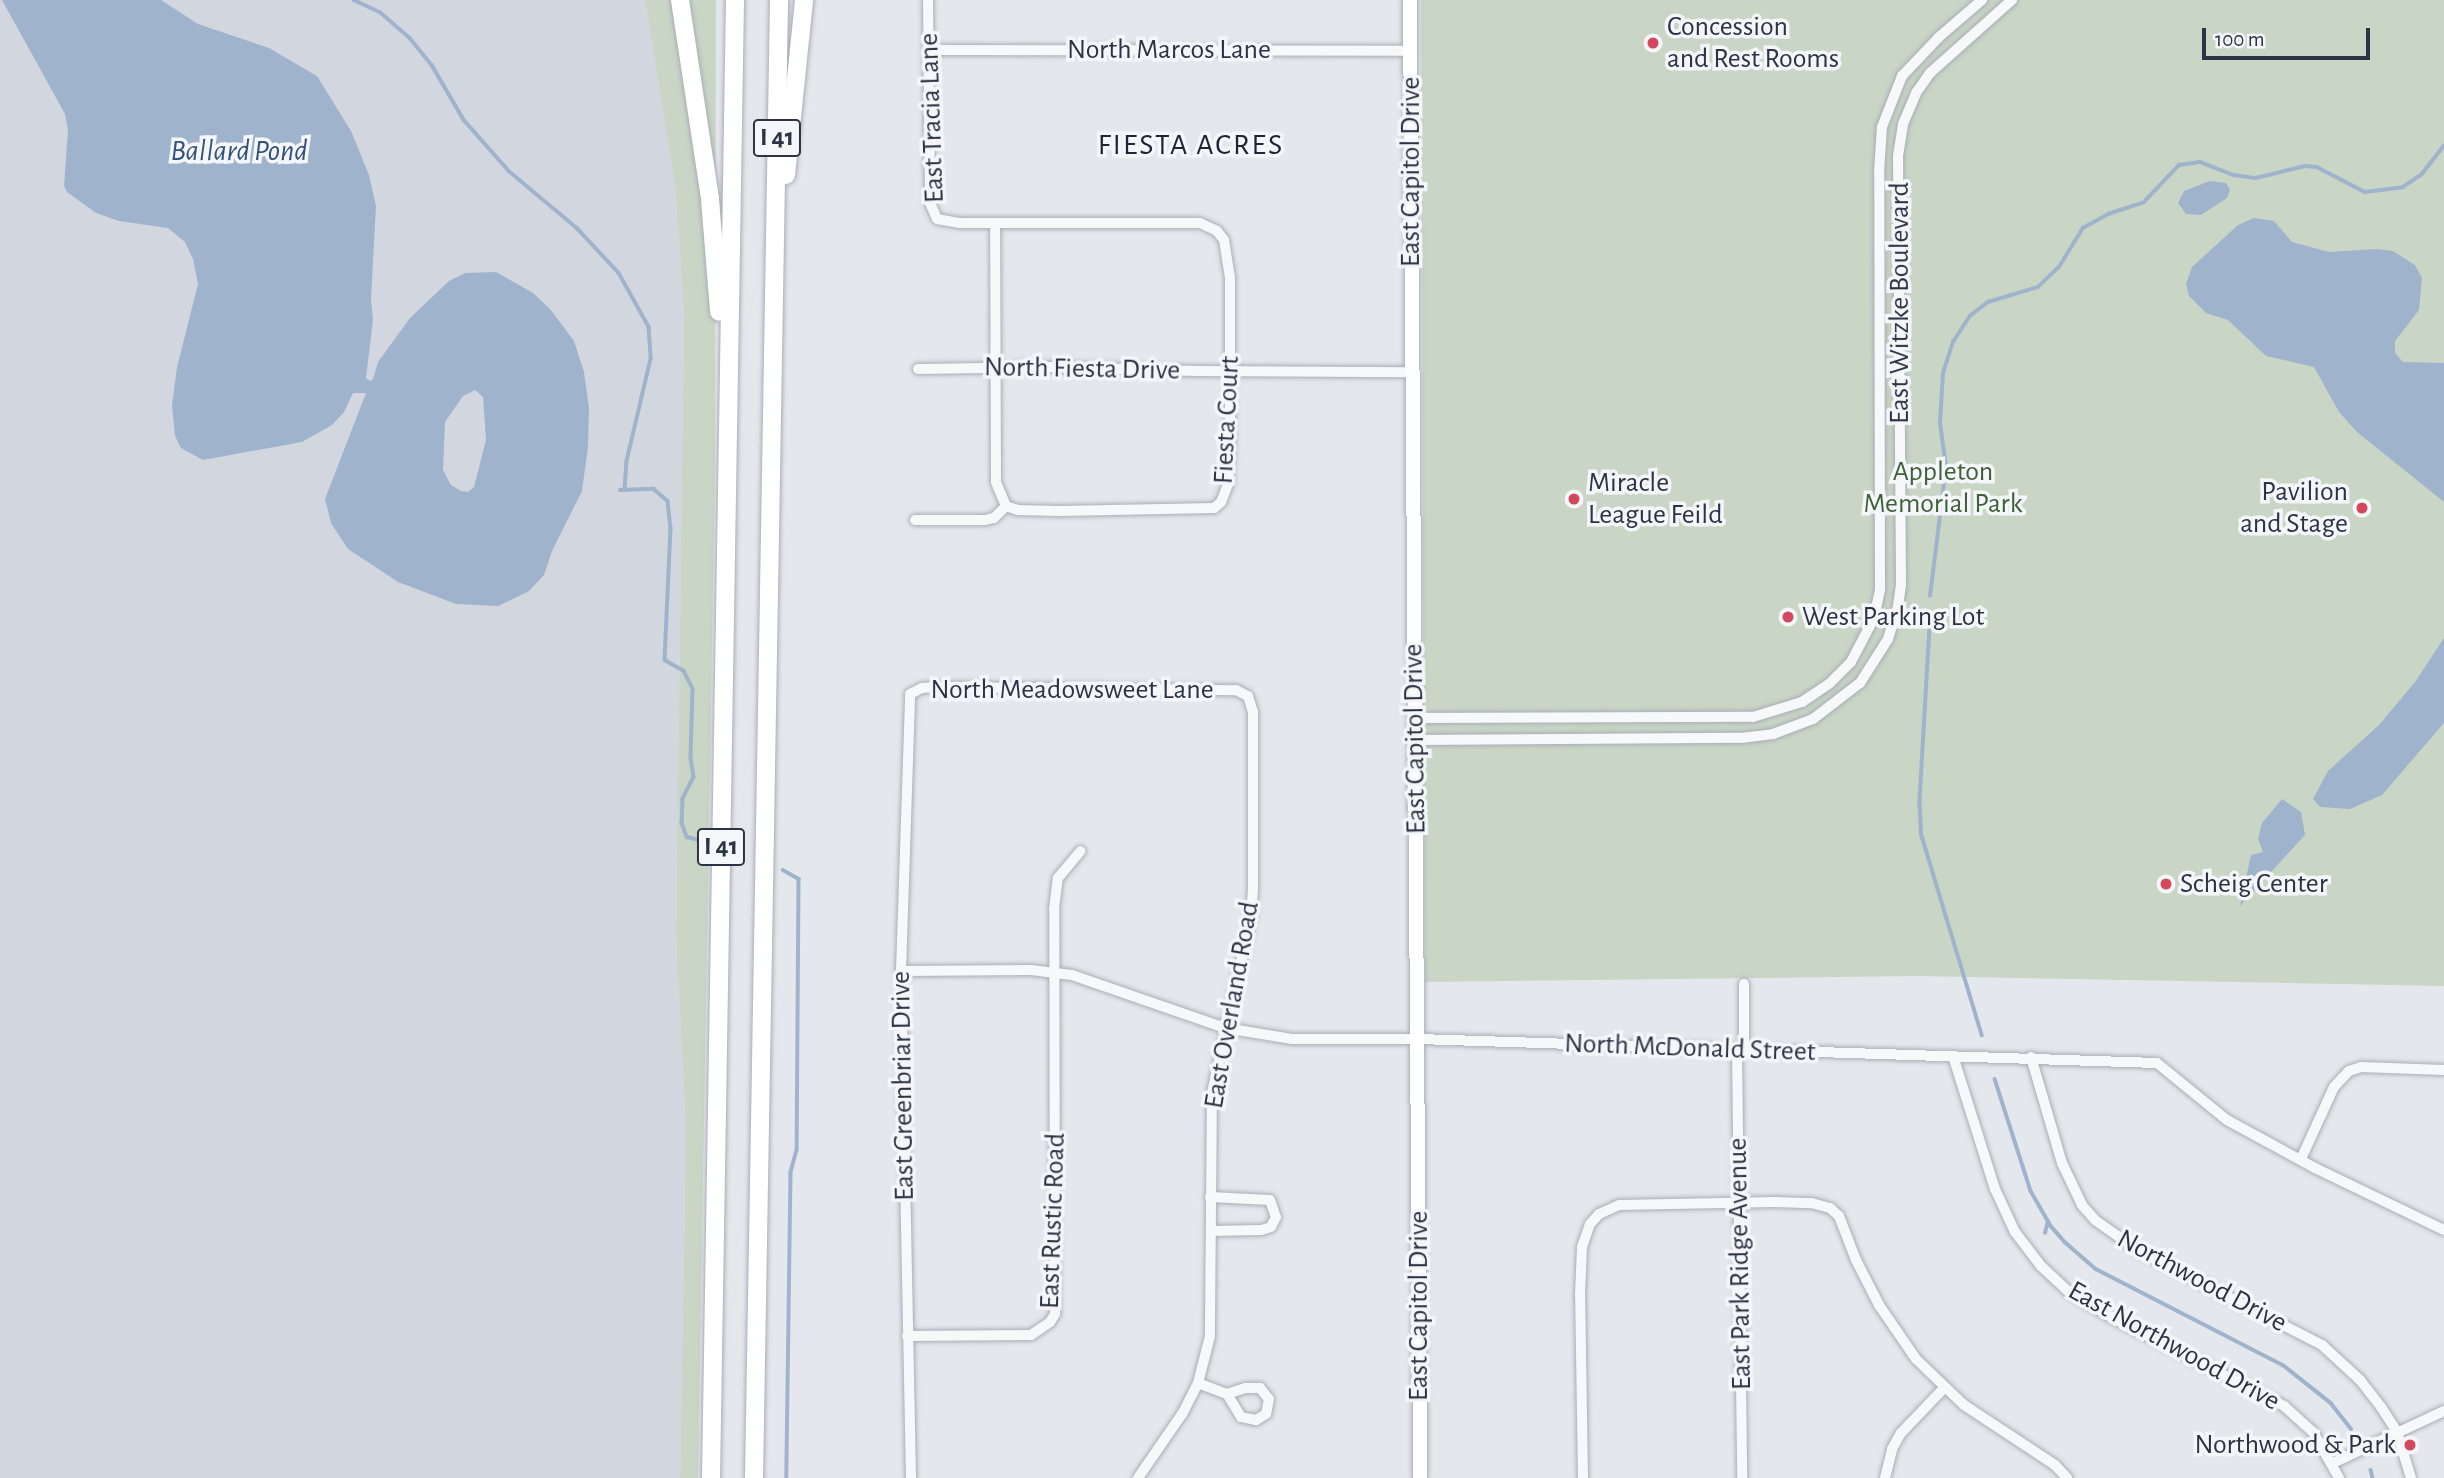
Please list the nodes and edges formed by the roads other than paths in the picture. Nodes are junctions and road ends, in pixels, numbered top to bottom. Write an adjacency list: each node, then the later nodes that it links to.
1 (680, 0): 17 (highway)
2 (735, 0): 17 (highway, I 41)
3 (779, 0): 12 (highway, I 41)
4 (804, 0): 12 (highway)
5 (928, 0): 9 (street, East Tracia Lane)
6 (1410, 0): 10 (street, East Capitol Drive)
7 (1982, 0): 22 (street, East Witzke Boulevard)
8 (2012, 0): 23 (street, East Witzke Boulevard)
9 (929, 50): 10 (street, North Marcos Lane); 11 (street, East Tracia Lane)
10 (1410, 51): 16 (street, East Capitol Drive)
11 (995, 224): 13 (street); 15 (street, Fiesta Court)
12 (774, 275): 47 (highway, I 41)
13 (995, 367): 14 (street, North Fiesta Drive); 15 (street, North Fiesta Drive); 18 (street)
14 (918, 369)
15 (1231, 371): 16 (street, North Fiesta Drive); 18 (street, Fiesta Court)
16 (1413, 372): 22 (street, East Capitol Drive)
17 (728, 415): 46 (highway, I 41)
18 (1006, 506): 19 (street)
19 (915, 520)
20 (1236, 690): 21 (street, North Meadowsweet Lane); 28 (street, East Overland Road)
21 (910, 694): 25 (street, East Greenbriar Drive)
22 (1414, 718): 23 (street, East Capitol Drive)
23 (1415, 740): 29 (street, East Capitol Drive)
24 (1081, 851): 26 (street, East Rustic Road)
25 (901, 971): 26 (street, North McDonald Street); 39 (street, East Greenbriar Drive)
26 (1054, 972): 28 (street, North McDonald Street); 39 (street, East Rustic Road)
27 (1744, 984): 30 (street, East Park Ridge Avenue)
28 (1225, 1028): 29 (street, North McDonald Street); 35 (street, East Overland Road)
29 (1418, 1039): 30 (street, North McDonald Street); 50 (street, East Capitol Drive)
30 (1741, 1050): 31 (street, North McDonald Street); 36 (street, East Park Ridge Avenue)
31 (1954, 1056): 32 (street, North McDonald Street); 45 (street, East Northwood Drive)
32 (2031, 1057): 34 (street, North McDonald Street); 44 (street, Northwood Drive)
33 (2444, 1070): 34 (street)
34 (2301, 1159): 37 (street, North McDonald Street)
35 (1210, 1197): 38 (street, East Overland Road); 38 (street)
36 (1740, 1202): 41 (street); 51 (street); 52 (street, East Park Ridge Avenue)
37 (2444, 1230)
38 (1211, 1231): 40 (street, East Overland Road)
39 (906, 1336): 48 (street, East Greenbriar Drive)
40 (1198, 1383): 42 (street); 49 (street, East Overland Road)
41 (1944, 1388): 53 (street); 54 (street)
42 (1227, 1394)
43 (2444, 1411): 44 (street)
44 (2397, 1432): 45 (street); 56 (street, Northwood Drive)
45 (2333, 1463): 55 (street, East Northwood Drive)
46 (711, 1478)
47 (754, 1478)
48 (911, 1478)
49 (1138, 1478)
50 (1420, 1478)
51 (1583, 1478)
52 (1742, 1478)
53 (1885, 1478)
54 (2067, 1478)
55 (2339, 1478)
56 (2411, 1478)

